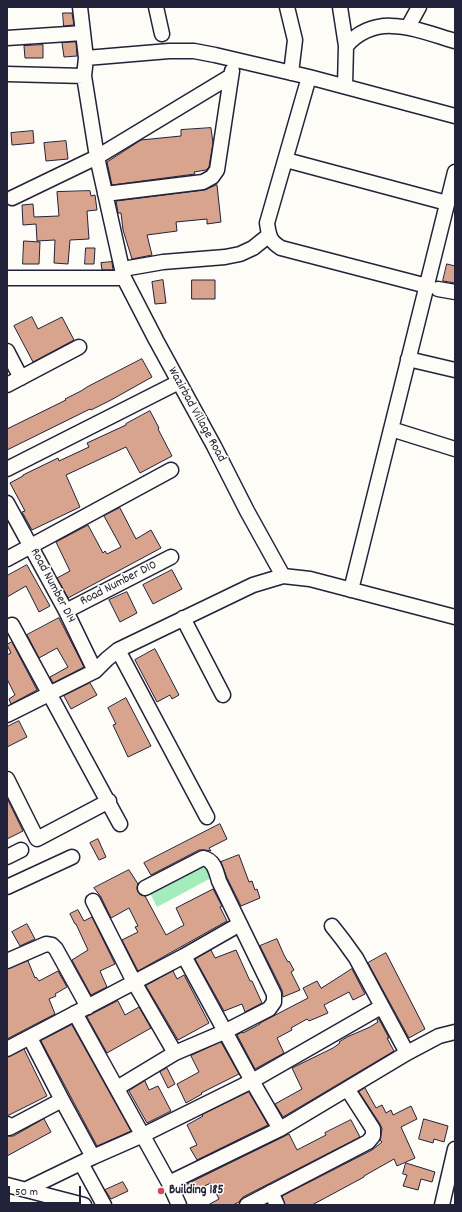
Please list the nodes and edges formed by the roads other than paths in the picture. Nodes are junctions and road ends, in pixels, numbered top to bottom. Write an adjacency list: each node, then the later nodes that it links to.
1 (80, 7): 7 (street, Wazirbad Village Road)
2 (156, 7): 8 (street)
3 (287, 7): 14 (street)
4 (340, 7): 11 (street)
5 (419, 7): 6 (street)
6 (408, 27): 10 (street); 11 (street)
7 (83, 33): 9 (street); 12 (street, Wazirbad Village Road)
8 (162, 34)
9 (7, 38)
10 (455, 42)
11 (346, 46): 19 (street)
12 (86, 58): 13 (street); 16 (street, Wazirbad Village Road)
13 (233, 59): 14 (street); 17 (street)
14 (291, 73): 18 (street)
15 (7, 74): 16 (street)
16 (84, 76): 21 (street, Wazirbad Village Road)
17 (231, 76): 21 (street); 24 (street)
18 (308, 77): 19 (street); 22 (street)
19 (345, 86): 20 (street)
20 (455, 116)
21 (97, 157): 24 (street, Wazirbad Village Road); 25 (street)
22 (286, 160): 26 (street); 27 (street)
23 (455, 172): 26 (street)
24 (105, 194): 28 (street, Wazirbad Village Road)
25 (12, 198)
26 (447, 204): 30 (street)
27 (268, 236): 28 (street); 30 (street)
28 (124, 274): 29 (street); 37 (street, Wazirbad Village Road)
29 (7, 278)
30 (432, 287): 31 (street); 34 (street)
31 (455, 292)
32 (79, 347): 36 (street)
33 (7, 351): 36 (street)
34 (408, 359): 35 (street); 39 (street)
35 (455, 370)
36 (21, 378): 38 (street)
37 (179, 382): 41 (street); 47 (street, Wazirbad Village Road)
38 (7, 385)
39 (391, 430): 40 (street); 48 (street)
40 (455, 449)
41 (7, 469)
42 (171, 470): 44 (street)
43 (7, 503): 44 (street, Road Number D14)
44 (31, 546): 46 (street); 49 (street, Road Number D14)
45 (171, 557): 49 (street, Road Number D10)
46 (7, 559)
47 (283, 576): 48 (street); 50 (street)
48 (351, 590): 51 (street)
49 (66, 611): 54 (street, Road Number D14)
50 (183, 618): 53 (street); 56 (street)
51 (455, 618)
52 (12, 625): 55 (street)
53 (118, 650): 54 (street); 60 (street)
54 (95, 671): 55 (street)
55 (50, 694): 57 (street); 59 (street)
56 (223, 695)
57 (7, 715)
58 (7, 779): 59 (street)
59 (109, 801): 61 (street)
60 (207, 817)
61 (120, 824)
62 (21, 850): 63 (street)
63 (7, 857)
64 (72, 857): 65 (street)
65 (7, 887)
66 (145, 888): 68 (street)
67 (93, 901): 72 (street)
68 (240, 924): 70 (street); 75 (street)
69 (332, 926): 73 (street)
70 (184, 956): 72 (street); 75 (street)
71 (7, 960): 74 (street)
72 (134, 982): 74 (street); 79 (street)
73 (382, 1007): 80 (street); 81 (street)
74 (82, 1010): 77 (street); 82 (street)
75 (224, 1032): 79 (street); 81 (street)
76 (455, 1032): 80 (street)
77 (30, 1038): 78 (street); 84 (street)
78 (7, 1049)
79 (176, 1053): 82 (street)
80 (408, 1053): 83 (street)
81 (252, 1081): 86 (street); 87 (street)
82 (117, 1088): 87 (street)
83 (348, 1090): 86 (street); 93 (street)
84 (62, 1100): 85 (street); 89 (street)
85 (7, 1124)
86 (280, 1129): 90 (street)
87 (143, 1135): 89 (street); 90 (street)
88 (455, 1149): 98 (street)
89 (87, 1160): 92 (street); 95 (street)
90 (169, 1183): 96 (street)
91 (7, 1185): 92 (street)
92 (27, 1190): 94 (street)
93 (274, 1199): 97 (street)
94 (84, 1205)
95 (104, 1205)
96 (179, 1205)
97 (247, 1205)
98 (442, 1205)

